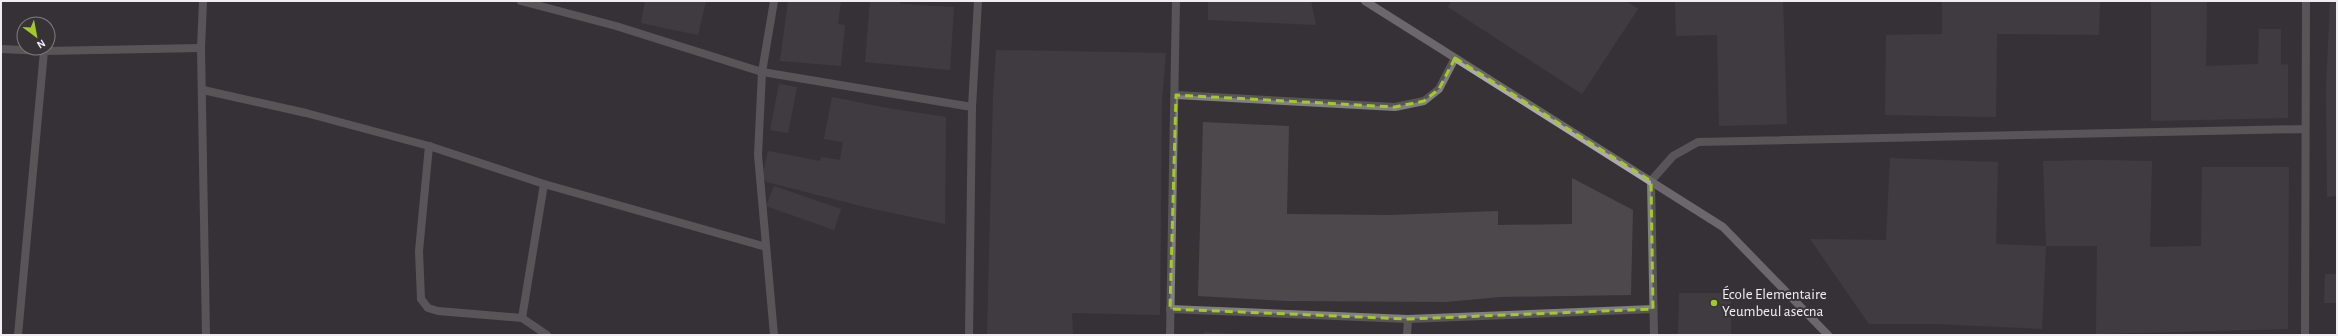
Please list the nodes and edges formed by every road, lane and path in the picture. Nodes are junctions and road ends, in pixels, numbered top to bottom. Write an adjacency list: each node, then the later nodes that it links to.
1 (203, 1): 8 (street)
2 (521, 1): 14 (street)
3 (774, 1): 14 (street)
4 (978, 1): 17 (street)
5 (1176, 1): 16 (street)
6 (1365, 1): 13 (main road)
7 (2306, 1): 18 (street)
8 (201, 48): 11 (street); 15 (street)
9 (1, 49): 10 (street)
10 (16, 50)
11 (56, 51)
12 (44, 56): 27 (street)
13 (1455, 58): 16 (street); 20 (main road)
14 (762, 72): 17 (street); 22 (street)
15 (203, 90): 19 (street); 28 (street)
16 (1176, 95): 23 (street)
17 (972, 107): 31 (street)
18 (2305, 129): 20 (street); 36 (street)
19 (429, 146): 21 (street); 25 (street)
20 (1652, 181): 24 (street); 35 (main road)
21 (544, 184): 22 (street); 25 (street)
22 (766, 247): 30 (street)
23 (1170, 309): 26 (street); 32 (street)
24 (1653, 309): 26 (street); 34 (street)
25 (522, 318): 29 (street)
26 (1408, 319): 33 (street)
27 (18, 335)
28 (206, 335)
29 (547, 335)
30 (774, 335)
31 (969, 335)
32 (1170, 335)
33 (1408, 335)
34 (1654, 335)
35 (1828, 335)
36 (2305, 335)

